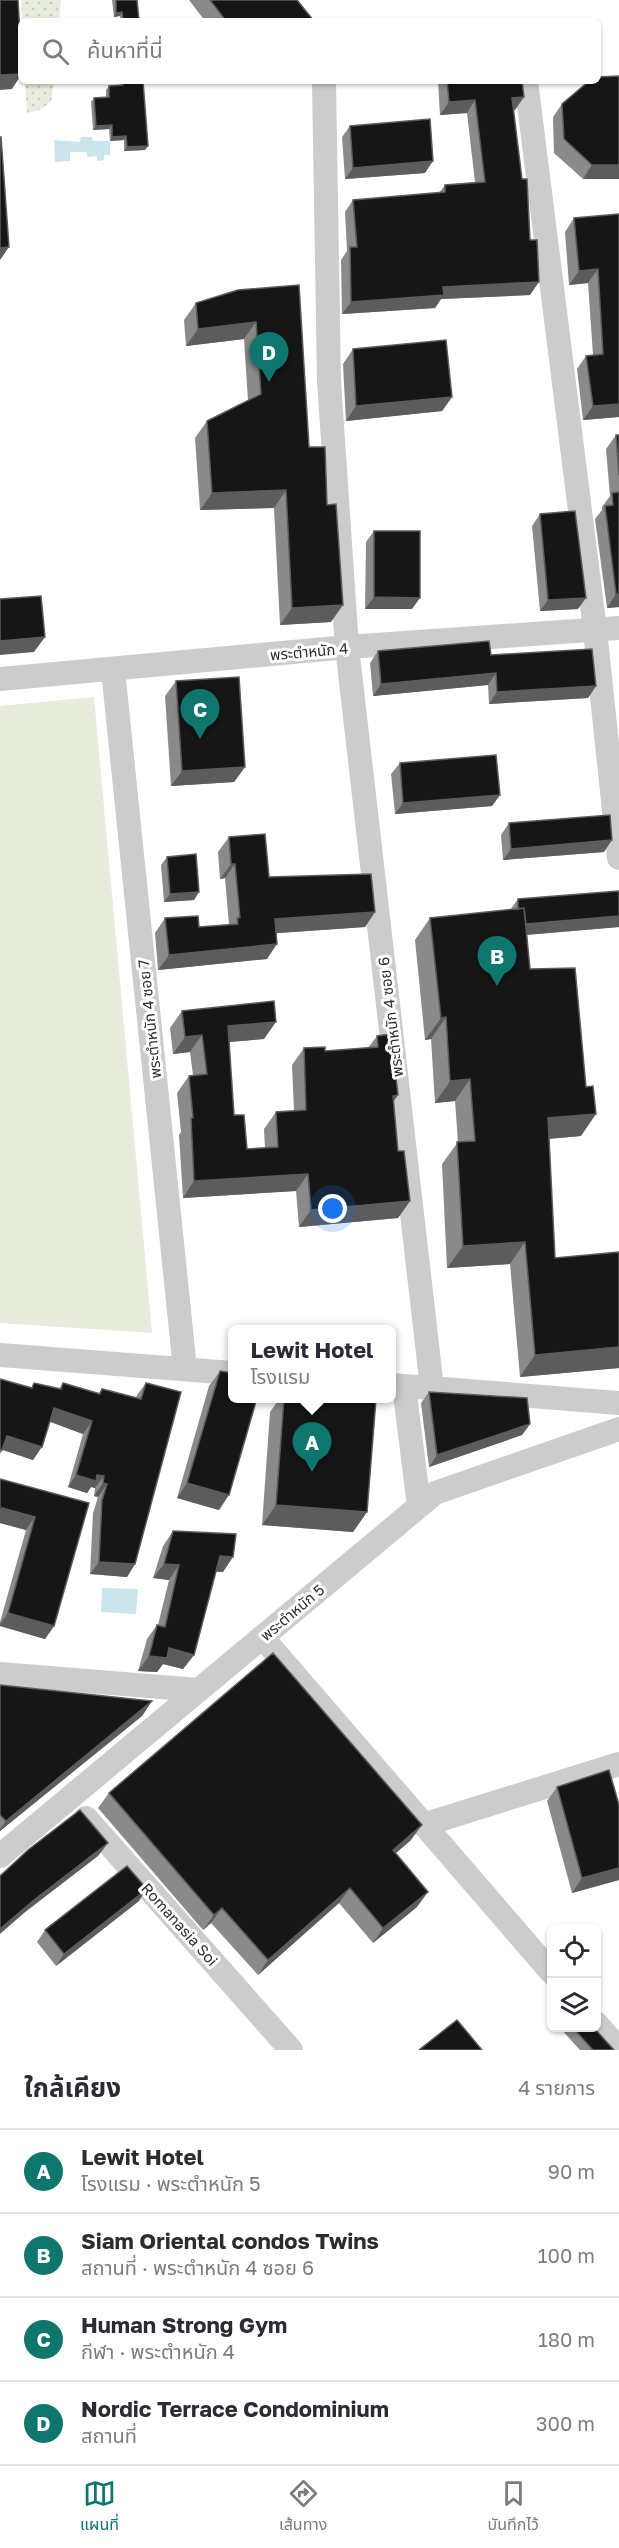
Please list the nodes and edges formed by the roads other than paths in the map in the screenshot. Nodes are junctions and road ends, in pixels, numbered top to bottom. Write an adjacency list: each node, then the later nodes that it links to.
1 (324, 84): 5 (street, พระตำหนัก 4 ซอย 6)
2 (526, 84): 4 (street)
3 (619, 628): 4 (street, พระตำหนัก 4)
4 (595, 630): 5 (street, พระตำหนัก 4); 8 (street)
5 (347, 647): 6 (street, พระตำหนัก 4); 13 (street, พระตำหนัก 4 ซอย 6)
6 (113, 670): 7 (street, พระตำหนัก 4); 10 (street, พระตำหนัก 4 ซอย 7)
7 (0, 679)
8 (619, 858)
9 (0, 1355): 10 (street)
10 (185, 1369): 11 (street)
11 (228, 1373)
12 (398, 1386): 13 (street); 16 (street)
13 (432, 1388): 14 (street)
14 (619, 1404)
15 (618, 1435): 16 (street, พระตำหนัก 5)
16 (419, 1506): 17 (street, พระตำหนัก 5)
17 (262, 1637): 19 (street, พระตำหนัก 5); 22 (street)
18 (0, 1674): 19 (street)
19 (198, 1690): 21 (street, พระตำหนัก 5)
20 (619, 1764): 22 (street)
21 (68, 1799): 23 (street, พระตำหนัก 5); 25 (street, Romanasia Soi)
22 (423, 1825): 24 (street)
23 (0, 1856)
24 (547, 1966)
25 (291, 2050)

